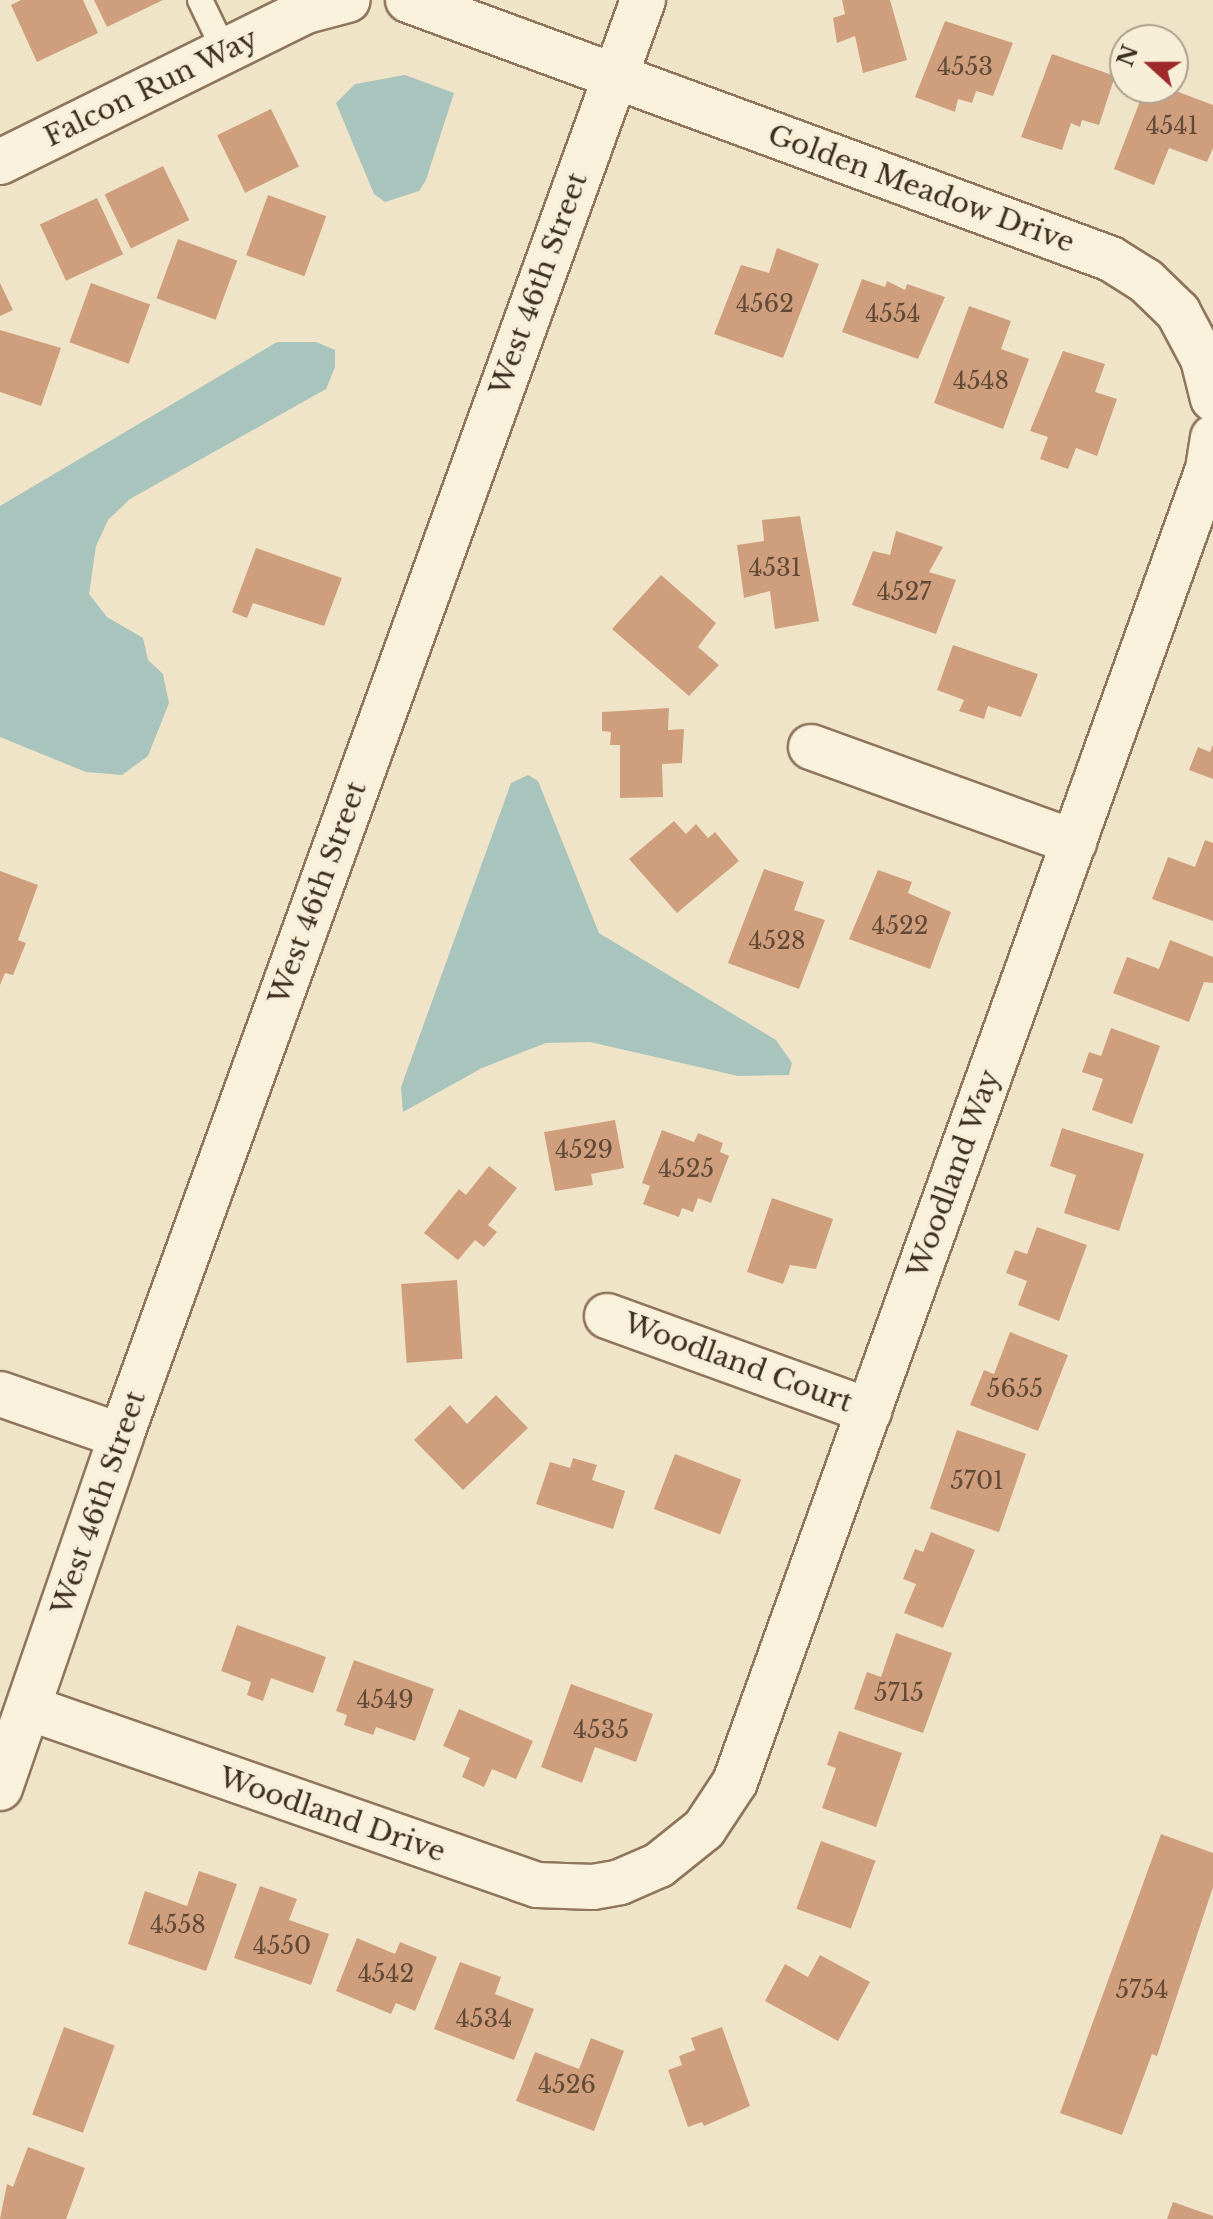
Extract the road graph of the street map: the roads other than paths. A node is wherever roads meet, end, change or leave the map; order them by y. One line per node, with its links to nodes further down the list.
1 (200, 0): 5 (lane)
2 (348, 0): 5 (street, Falcon Run Way)
3 (408, 0): 6 (street)
4 (643, 0): 6 (street, West 46th Street)
5 (225, 52): 7 (street, Falcon Run Way)
6 (615, 76): 8 (street, Golden Meadow Drive); 15 (street, West 46th Street)
7 (0, 162)
8 (1213, 399)
9 (1213, 437): 11 (street, Woodland Way)
10 (811, 747): 11 (street)
11 (1074, 842): 14 (street, Woodland Way)
12 (607, 1316): 14 (street, Woodland Court)
13 (0, 1394): 15 (street)
14 (869, 1411): 18 (street, Woodland Way)
15 (121, 1436): 16 (street, West 46th Street)
16 (29, 1708): 17 (street, West 46th Street); 18 (street, Woodland Drive)
17 (0, 1788)
18 (639, 1875)

